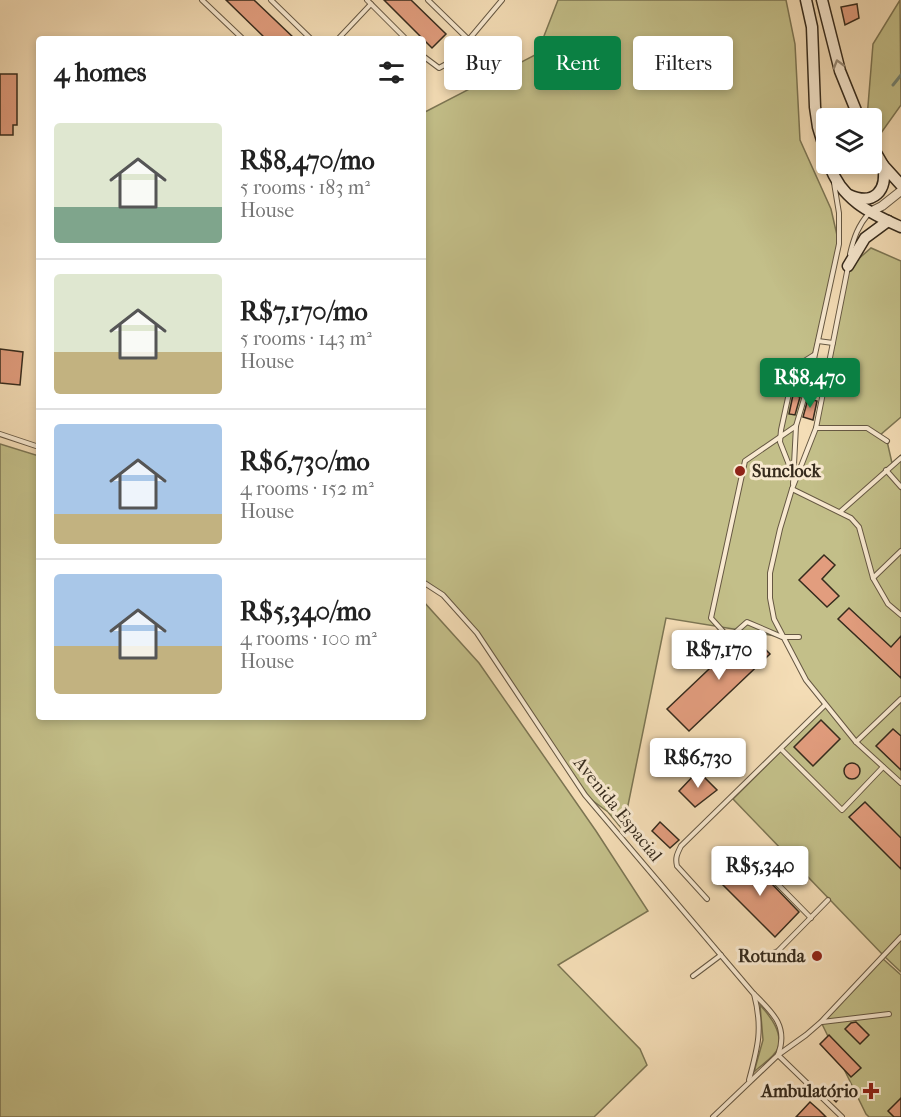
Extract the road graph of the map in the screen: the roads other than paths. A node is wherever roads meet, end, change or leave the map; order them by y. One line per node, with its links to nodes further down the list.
1 (202, 0): 8 (lane)
2 (272, 0): 9 (lane)
3 (428, 0): 12 (lane)
4 (502, 0): 13 (lane)
5 (806, 0): 17 (main road)
6 (822, 0): 16 (main road, one-way to 6)
7 (369, 2): 10 (lane); 11 (lane)
8 (240, 36)
9 (308, 36)
10 (341, 36)
11 (403, 36)
12 (466, 36)
13 (473, 36)
14 (426, 58): 15 (lane)
15 (444, 66)
16 (855, 108)
17 (816, 114)
18 (883, 165): 20 (main road); 21 (main road)
19 (833, 176): 21 (main road); 27 (lane)
20 (901, 185)
21 (843, 191): 23 (main road)
22 (901, 191): 23 (street)
23 (870, 212): 24 (main road); 26 (lane)
24 (888, 221): 25 (main road); 26 (main road)
25 (901, 227)
26 (848, 266): 28 (lane)
27 (818, 341): 28 (lane); 29 (lane)
28 (833, 343): 31 (lane)
29 (815, 355): 30 (lane); 35 (lane)
30 (809, 382): 31 (lane); 32 (lane)
31 (824, 385): 33 (lane)
32 (796, 426): 35 (lane); 40 (lane)
33 (816, 428): 36 (lane); 42 (lane)
34 (0, 434): 37 (lane)
35 (780, 437): 40 (lane); 48 (lane)
36 (887, 441)
37 (36, 446)
38 (901, 458): 39 (lane)
39 (886, 471): 41 (lane); 43 (lane)
40 (793, 476): 42 (lane)
41 (901, 487)
42 (792, 489): 43 (lane); 48 (lane)
43 (840, 512): 45 (lane)
44 (901, 551): 45 (lane)
45 (873, 578): 47 (lane)
46 (426, 584): 62 (lane, Avenida Espacial)
47 (901, 615)
48 (782, 636): 49 (lane); 51 (lane)
49 (799, 637)
50 (901, 699): 52 (lane)
51 (825, 705): 52 (lane); 53 (lane)
52 (856, 742): 54 (lane)
53 (781, 749): 54 (lane); 57 (lane)
54 (883, 767): 55 (lane)
55 (901, 783)
56 (749, 855): 59 (lane)
57 (707, 899)
58 (828, 900): 59 (lane)
59 (811, 918): 61 (lane)
60 (901, 938): 66 (lane)
61 (771, 954)
62 (721, 955): 63 (lane); 64 (lane, Avenida Espacial)
63 (693, 976)
64 (753, 993): 67 (lane, Avenida Espacial); 68 (lane)
65 (889, 1014): 66 (lane)
66 (820, 1022): 67 (lane)
67 (778, 1055): 68 (lane); 70 (lane)
68 (749, 1081): 69 (lane)
69 (712, 1117)
70 (842, 1117)

